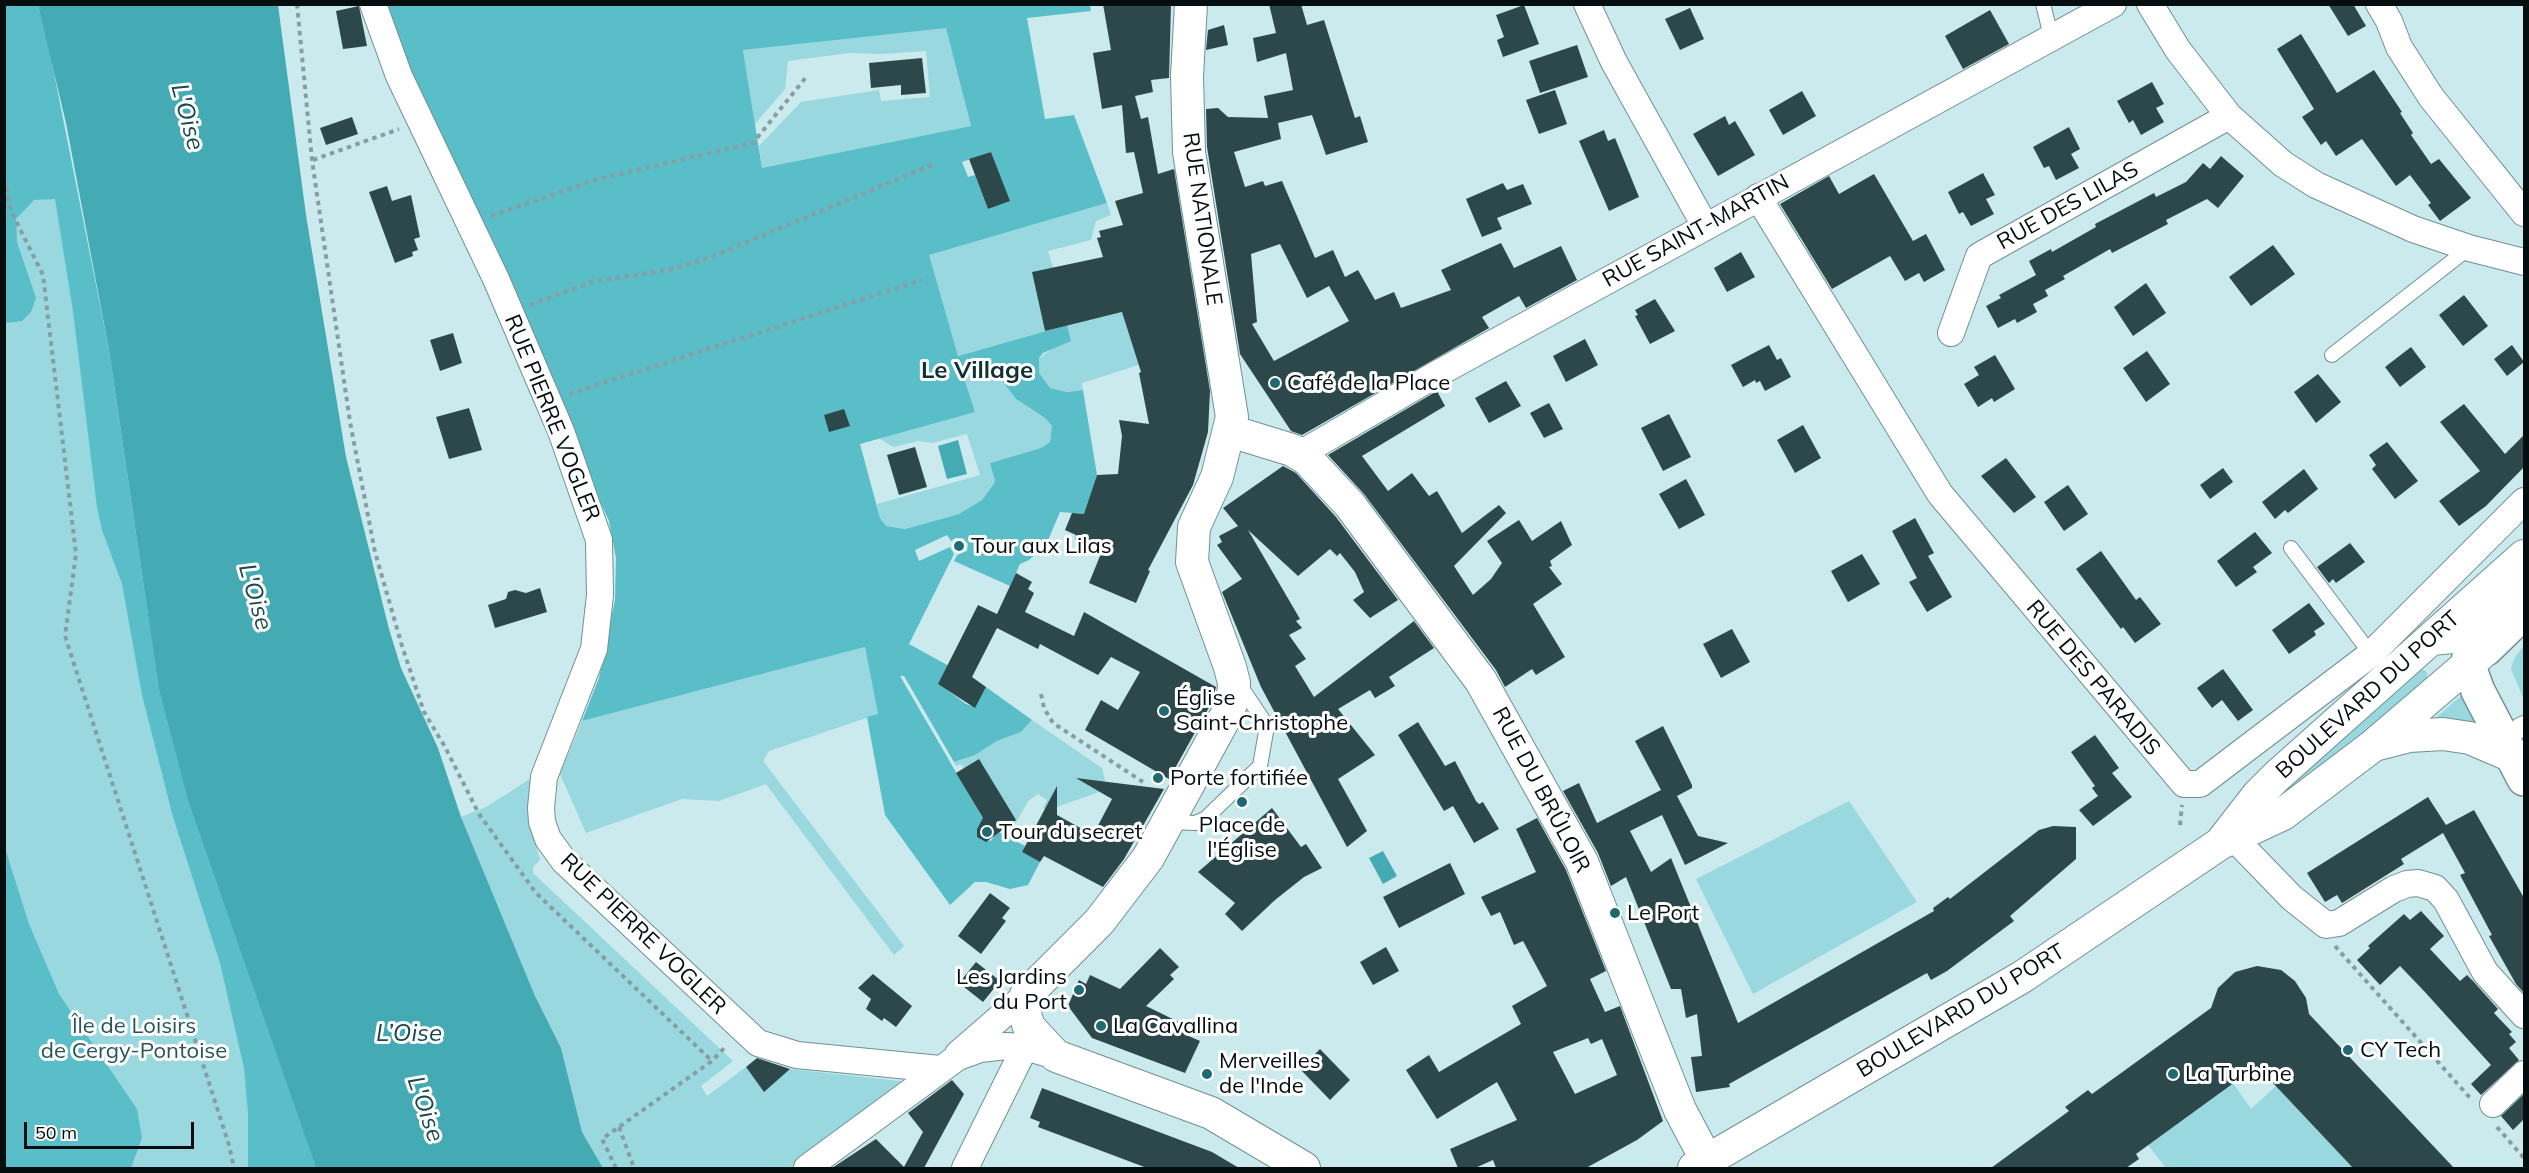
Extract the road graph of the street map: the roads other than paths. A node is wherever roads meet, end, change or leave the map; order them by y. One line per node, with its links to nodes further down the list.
1 (373, 4): 36 (street, RUE PIERRE VOGLER)
2 (1191, 4): 17 (street, RUE NATIONALE)
3 (1587, 4): 12 (street)
4 (2043, 4): 8 (lane)
5 (2113, 4): 8 (street, RUE SAINT-MARTIN)
6 (2150, 4): 9 (street)
7 (2379, 4): 11 (street)
8 (2051, 36): 10 (street, RUE SAINT-MARTIN)
9 (2229, 116): 13 (street); 15 (street, RUE DES LILAS)
10 (1758, 197): 12 (street, RUE SAINT-MARTIN); 26 (street, RUE DES PARADIS)
11 (2524, 213)
12 (1705, 226): 18 (street, RUE SAINT-MARTIN)
13 (2469, 248): 14 (street); 16 (lane)
14 (2524, 262)
15 (1951, 333)
16 (2332, 355)
17 (1230, 431): 18 (street); 27 (street, RUE NATIONALE)
18 (1291, 451): 39 (street, RUE DU BRÛLOIR)
19 (2524, 501): 26 (street, RUE DES PARADIS)
20 (2291, 548): 26 (lane)
21 (2524, 556): 24 (street, BOULEVARD DU PORT)
22 (2524, 577): 25 (main road, BOULEVARD DU PORT)
23 (2524, 612): 25 (main road, BOULEVARD DU PORT)
24 (2432, 639): 25 (street); 31 (street, BOULEVARD DU PORT)
25 (2475, 651): 28 (main road); 29 (street, BOULEVARD DU PORT)
26 (2371, 654)
27 (1231, 672): 30 (street); 30 (lane)
28 (2522, 736): 29 (street)
29 (2374, 745): 31 (street, BOULEVARD DU PORT)
30 (1165, 831): 32 (street)
31 (2228, 838): 33 (street); 39 (street, BOULEVARD DU PORT)
32 (1026, 994): 35 (street); 36 (street)
33 (2524, 1015)
34 (1025, 1047): 35 (street); 36 (street); 42 (street)
35 (1056, 1056): 41 (street)
36 (944, 1066): 40 (street)
37 (2524, 1074): 38 (street)
38 (2486, 1110)
39 (1704, 1166)
40 (810, 1167)
41 (1297, 1167)
42 (965, 1168)

